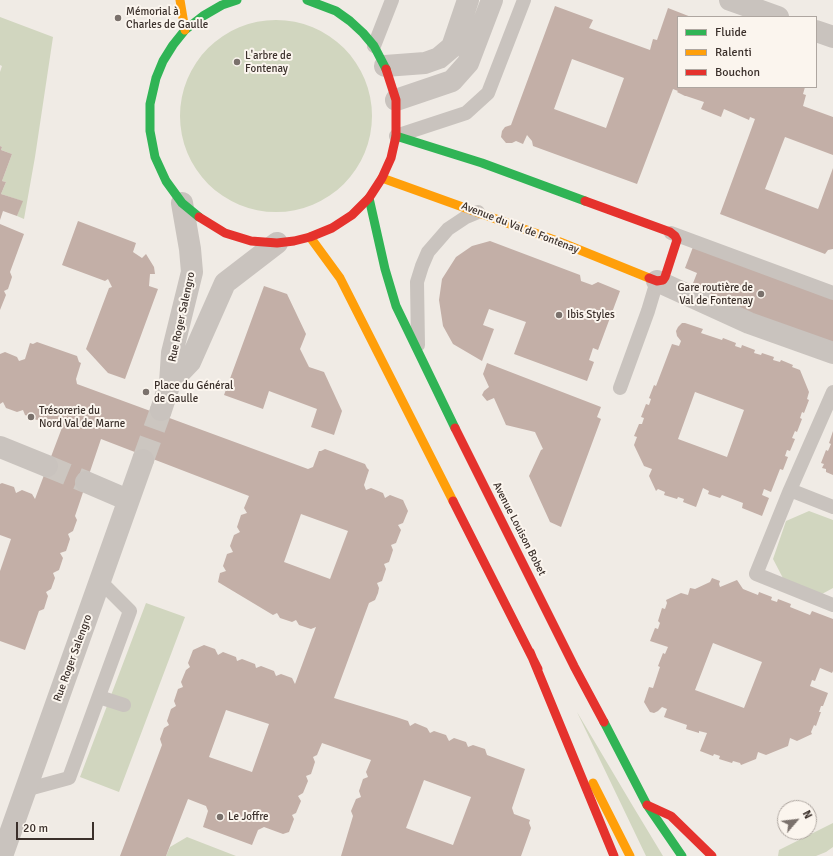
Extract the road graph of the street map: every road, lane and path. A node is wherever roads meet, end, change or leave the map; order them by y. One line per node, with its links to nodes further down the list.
1 (180, 0): 10 (main road)
2 (237, 0): 10 (main road)
3 (307, 0): 13 (main road)
4 (392, 0): 13 (lane)
5 (468, 0): 14 (street)
6 (492, 0): 15 (street)
7 (524, 0): 16 (lane)
8 (730, 0): 9 (street)
9 (775, 16)
10 (185, 30): 19 (main road)
11 (817, 31): 12 (street)
12 (833, 37)
13 (374, 46): 14 (main road)
14 (385, 66): 15 (main road)
15 (396, 100): 16 (main road)
16 (396, 136): 17 (main road); 21 (main road)
17 (382, 178): 18 (main road); 20 (main road, Avenue du Val de Fontenay)
18 (369, 198): 22 (main road); 27 (main road, Avenue Louison Bobet)
19 (182, 202): 23 (main road); 28 (street, Rue Roger Salengro)
20 (478, 212): 24 (main road, Avenue du Val de Fontenay); 27 (lane)
21 (670, 232): 24 (main road); 25 (lane)
22 (310, 237): 23 (main road); 41 (main road)
23 (277, 243): 28 (street, Rue Roger Salengro)
24 (657, 281): 26 (street, Avenue du Val de Fontenay); 29 (lane)
25 (833, 293)
26 (833, 353)
27 (419, 355): 45 (main road, Avenue Louison Bobet)
28 (170, 383): 31 (street, Rue Roger Salengro)
29 (620, 388)
30 (833, 392): 36 (lane)
31 (161, 410)
32 (0, 447): 34 (street)
33 (143, 460): 37 (street, Rue Roger Salengro)
34 (48, 466)
35 (86, 482): 37 (street)
36 (790, 490): 38 (lane); 40 (lane)
37 (128, 500): 39 (street, Rue Roger Salengro)
38 (833, 507)
39 (100, 581): 42 (lane); 44 (street, Rue Roger Salengro)
40 (833, 605)
41 (530, 652): 47 (main road); 48 (main road)
42 (99, 697): 43 (lane); 44 (lane)
43 (124, 705)
44 (25, 790): 46 (street, Rue Roger Salengro)
45 (647, 805): 49 (main road, Avenue Louison Bobet); 50 (main road)
46 (2, 856)
47 (614, 856)
48 (630, 856)
49 (682, 856)
50 (712, 856)

